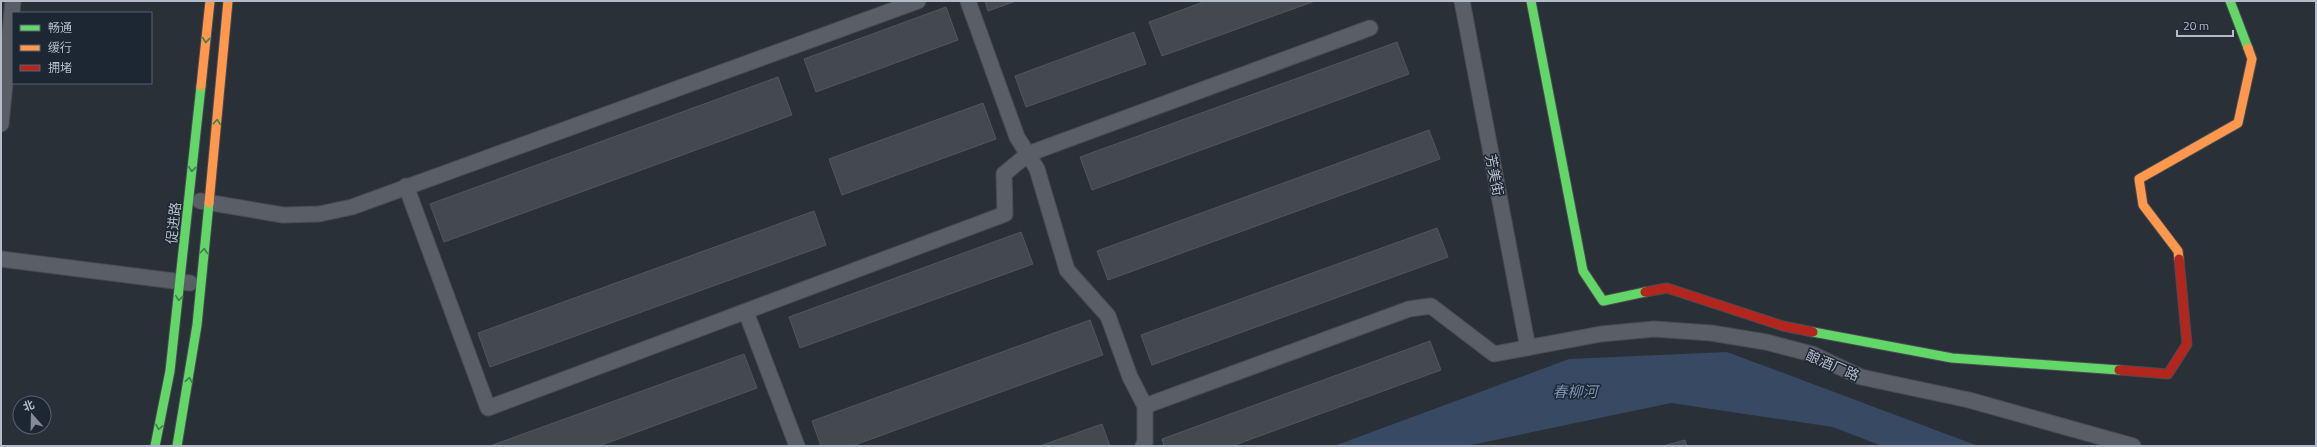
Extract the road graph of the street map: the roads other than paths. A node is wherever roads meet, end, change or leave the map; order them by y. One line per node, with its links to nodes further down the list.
1 (14, 1): 9 (street)
2 (210, 1): 15 (street, 促进路, one-way to 15)
3 (228, 1): 16 (street, one-way to 3)
4 (918, 1): 14 (street)
5 (968, 1): 13 (street)
6 (1462, 1): 21 (street, 芳美街)
7 (1531, 1): 8 (street)
8 (2230, 1)
9 (13, 12)
10 (12, 20): 12 (street)
11 (1370, 28): 13 (street)
12 (1, 124)
13 (1028, 154): 20 (street); 22 (street)
14 (406, 186): 16 (street); 20 (street)
15 (189, 199): 16 (street); 18 (street, 促进路)
16 (209, 202): 19 (street, one-way to 16)
17 (1, 259): 18 (street)
18 (181, 282): 19 (street); 23 (street, 促进路, one-way to 23)
19 (201, 284): 24 (street, one-way to 19)
20 (746, 312): 25 (street)
21 (1528, 348): 22 (street, 酿酒厂路); 27 (street, 酿酒厂路)
22 (1145, 406): 26 (street)
23 (155, 446)
24 (177, 446)
25 (797, 446)
26 (1143, 446)
27 (2133, 446)

